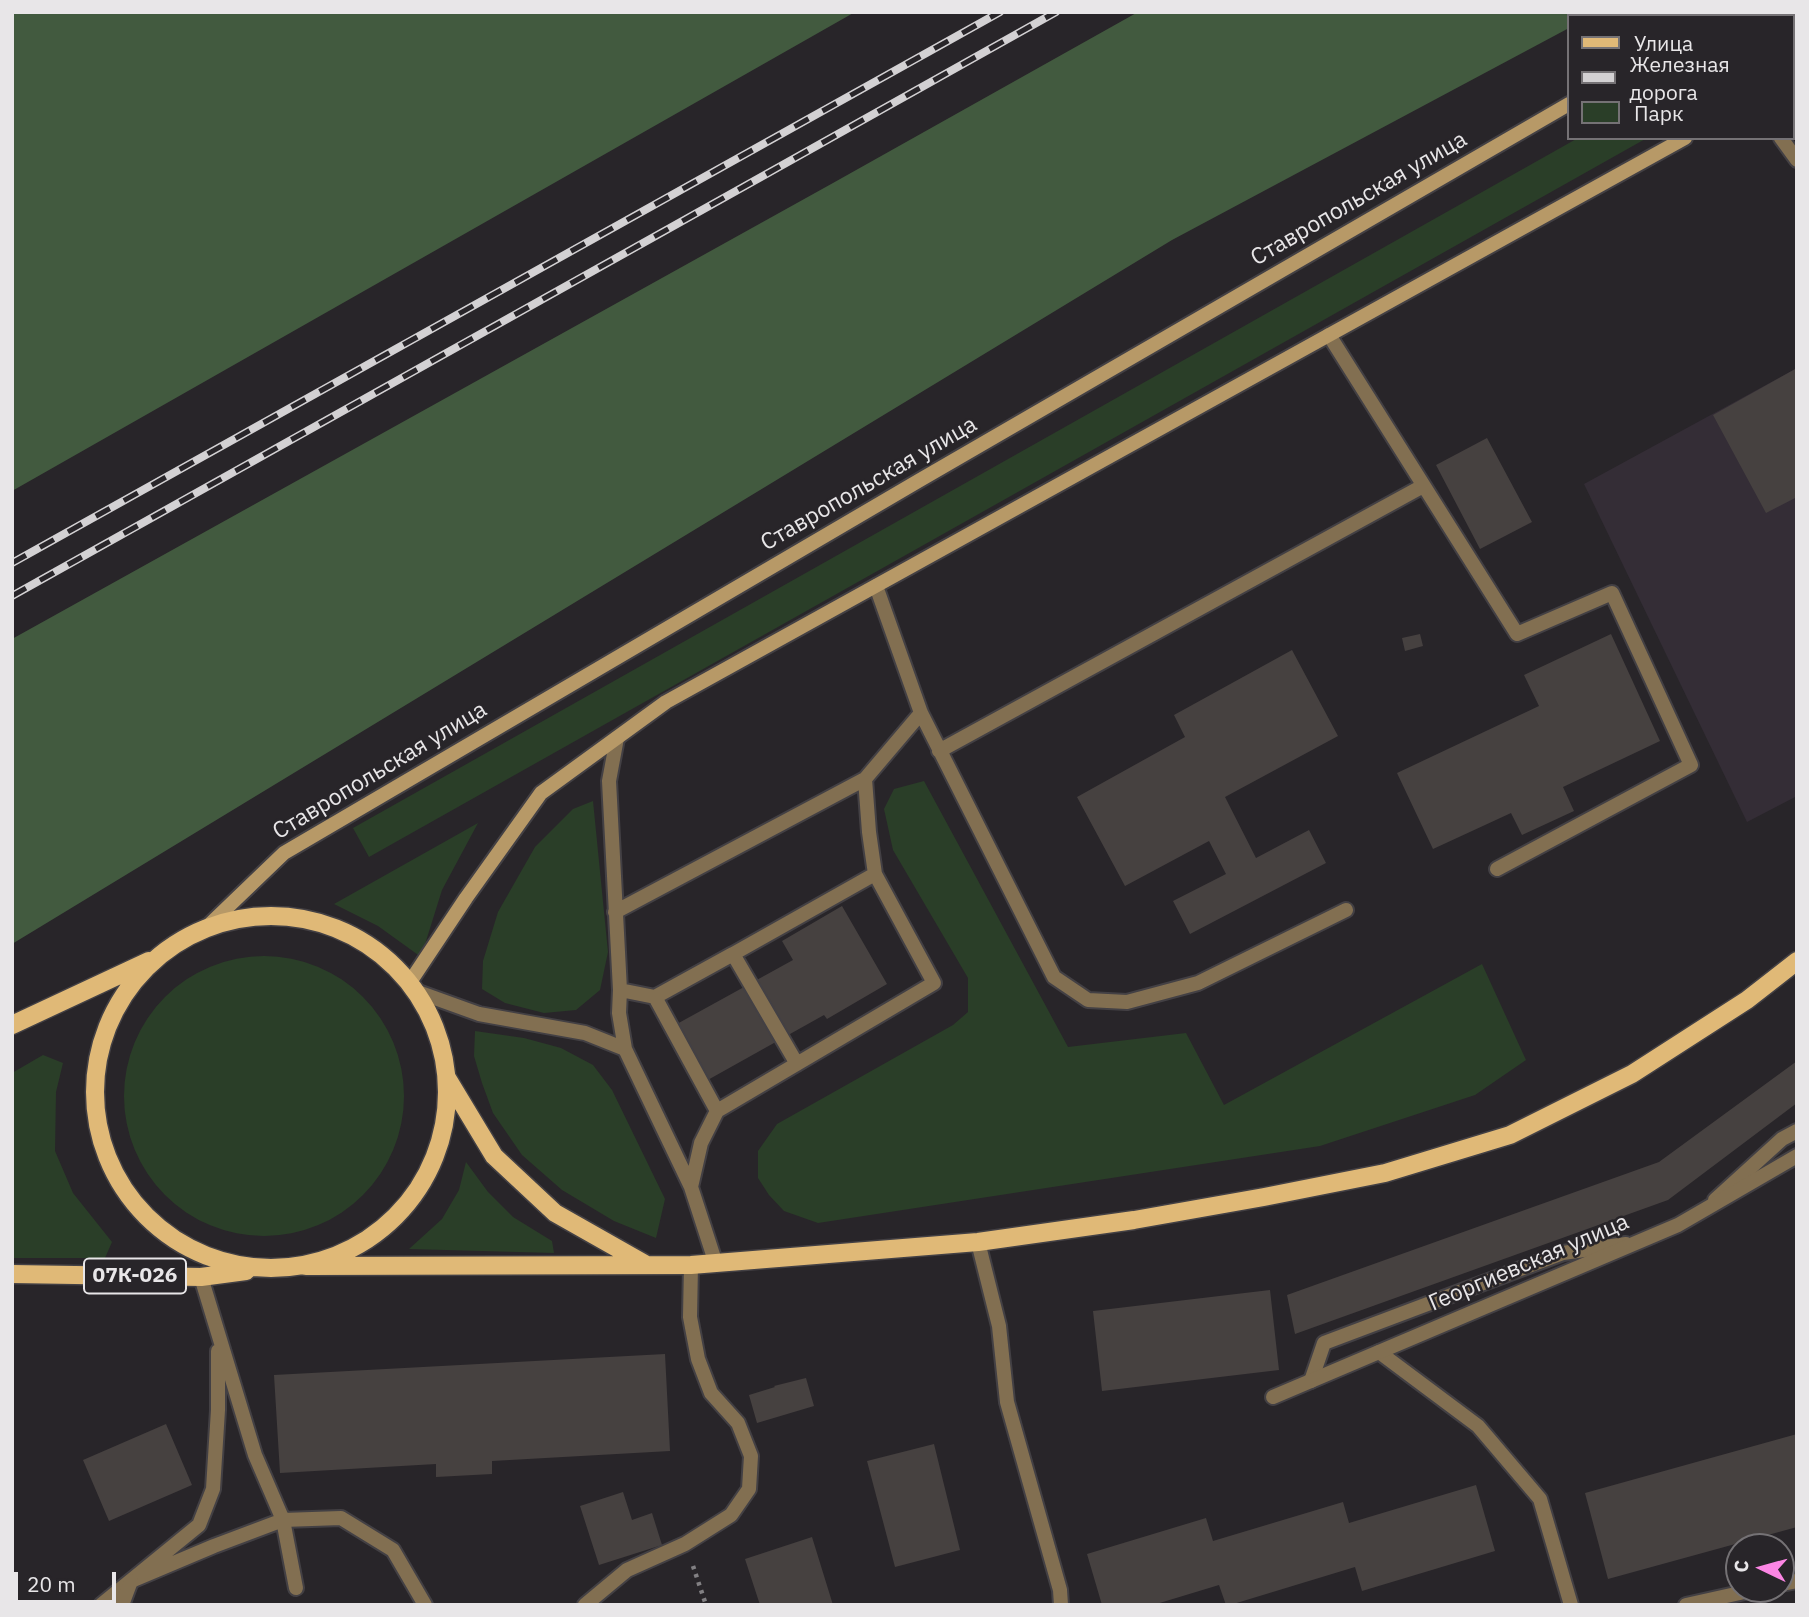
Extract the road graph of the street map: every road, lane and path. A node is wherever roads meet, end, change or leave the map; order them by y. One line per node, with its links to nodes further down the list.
1 (1568, 105): 16 (main road, Ставропольская улица)
2 (1681, 140): 5 (main road)
3 (1782, 140): 4 (street)
4 (1797, 160)
5 (1329, 335): 6 (street); 7 (main road)
6 (1423, 486): 10 (street); 12 (street)
7 (876, 586): 8 (street); 9 (main road)
8 (921, 713): 10 (street); 11 (street)
9 (617, 738): 15 (street); 20 (main road)
10 (939, 751): 14 (street)
11 (864, 779): 13 (street); 15 (street)
12 (1497, 869)
13 (875, 874): 17 (street); 25 (street)
14 (1346, 910)
15 (615, 912): 21 (street)
16 (208, 926): 18 (main road); 20 (main road)
17 (733, 954): 22 (street); 25 (street)
18 (155, 958): 23 (main road); 38 (main road)
19 (1797, 961): 32 (main road)
20 (414, 987): 24 (street); 26 (main road)
21 (620, 990): 22 (street); 24 (street)
22 (655, 997): 27 (street)
23 (12, 1025)
24 (625, 1049): 30 (street)
25 (797, 1064): 27 (street)
26 (447, 1078): 34 (main road); 37 (main road)
27 (716, 1111): 30 (street)
28 (1797, 1131): 31 (street)
29 (1797, 1156): 31 (street, Георгиевская улица)
30 (691, 1187): 35 (street)
31 (1704, 1209): 33 (street, Георгиевская улица)
32 (978, 1241): 35 (main road); 55 (street)
33 (1634, 1243): 42 (street, Георгиевская улица); 43 (street)
34 (645, 1264): 36 (main road); 37 (main road)
35 (716, 1264): 36 (main road)
36 (691, 1265): 46 (street)
37 (306, 1266): 38 (main road)
38 (258, 1269): 40 (main road, 07К-026)
39 (12, 1274): 40 (main road, 07К-026)
40 (201, 1277): 41 (street)
41 (218, 1336): 45 (street); 47 (street)
42 (1379, 1352): 43 (street, Георгиевская улица); 56 (street)
43 (1311, 1381): 44 (street, Георгиевская улица)
44 (1273, 1397)
45 (283, 1520): 47 (street); 48 (street); 52 (street)
46 (685, 1544): 53 (street); 54 (path)
47 (131, 1581): 50 (street); 51 (street)
48 (296, 1588)
49 (1725, 1596): 57 (street)
50 (101, 1605)
51 (122, 1605)
52 (425, 1605)
53 (584, 1605)
54 (706, 1605)
55 (1061, 1605)
56 (1571, 1605)
57 (1686, 1605)

